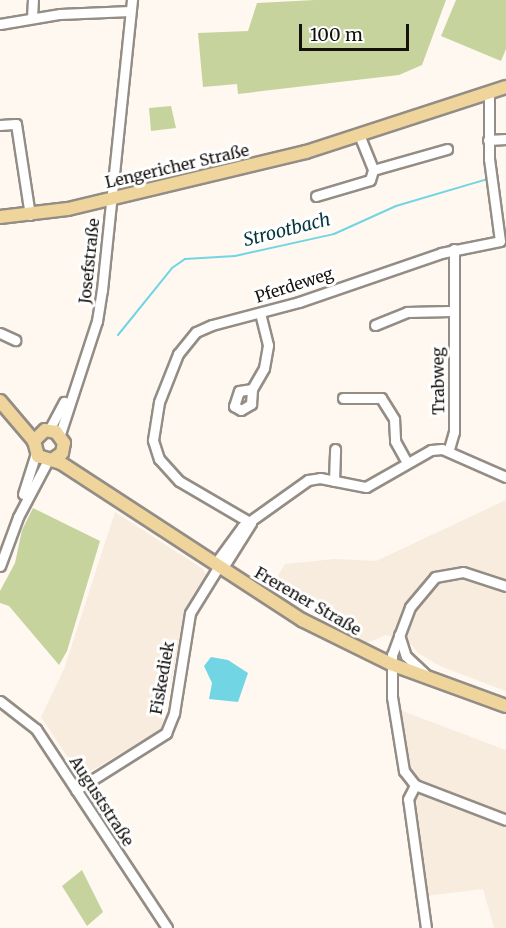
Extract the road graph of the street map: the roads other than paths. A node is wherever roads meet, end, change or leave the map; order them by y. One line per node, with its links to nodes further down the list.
1 (33, 0): 4 (street)
2 (132, 0): 3 (street, Josefstraße)
3 (130, 11): 4 (street); 15 (street, Josefstraße)
4 (32, 18): 5 (street)
5 (0, 24)
6 (506, 87): 7 (main road, Lengericher Straße)
7 (489, 94): 9 (main road, Lengericher Straße); 11 (street, Pferdeweg)
8 (0, 125): 16 (street)
9 (360, 137): 13 (street); 15 (main road, Lengericher Straße)
10 (506, 139): 11 (street)
11 (488, 140): 18 (street, Pferdeweg)
12 (447, 149): 13 (street)
13 (373, 170): 14 (street)
14 (316, 196)
15 (111, 198): 16 (main road, Lengericher Straße); 28 (street, Josefstraße)
16 (30, 215): 17 (main road, Lengericher Straße)
17 (0, 217)
18 (503, 241): 19 (street, Pferdeweg)
19 (454, 249): 20 (street, Trabweg); 21 (street, Pferdeweg)
20 (451, 310): 22 (street); 30 (street, Trabweg)
21 (260, 314): 25 (street); 38 (street, Pferdeweg)
22 (375, 325)
23 (0, 333): 24 (street)
24 (15, 340)
25 (252, 389)
26 (343, 398): 33 (street)
27 (2, 403): 28 (main road)
28 (44, 438): 31 (main road); 32 (main road, Frerener Straße); 37 (street, Josefstraße)
29 (335, 449): 35 (street)
30 (449, 449): 33 (street); 34 (street)
31 (63, 451): 32 (main road); 36 (main road, Frerener Straße)
32 (50, 460): 36 (main road, Frerener Straße); 37 (street)
33 (407, 464): 35 (street)
34 (506, 477)
35 (334, 481): 38 (street)
36 (109, 495): 42 (main road, Frerener Straße)
37 (18, 517): 40 (street)
38 (251, 523): 42 (street)
39 (0, 530): 40 (street)
40 (12, 533): 41 (street)
41 (0, 566)
42 (219, 566): 45 (main road, Frerener Straße); 50 (street, Fiskediek)
43 (506, 586): 44 (street)
44 (399, 635): 45 (street); 46 (street)
45 (391, 664): 46 (main road, Frerener Straße); 49 (street)
46 (428, 677): 48 (main road, Frerener Straße)
47 (0, 701): 50 (street, Auguststraße)
48 (506, 705)
49 (415, 784): 51 (street); 53 (street)
50 (76, 790): 52 (street, Auguststraße)
51 (506, 820)
52 (167, 928)
53 (426, 928)

